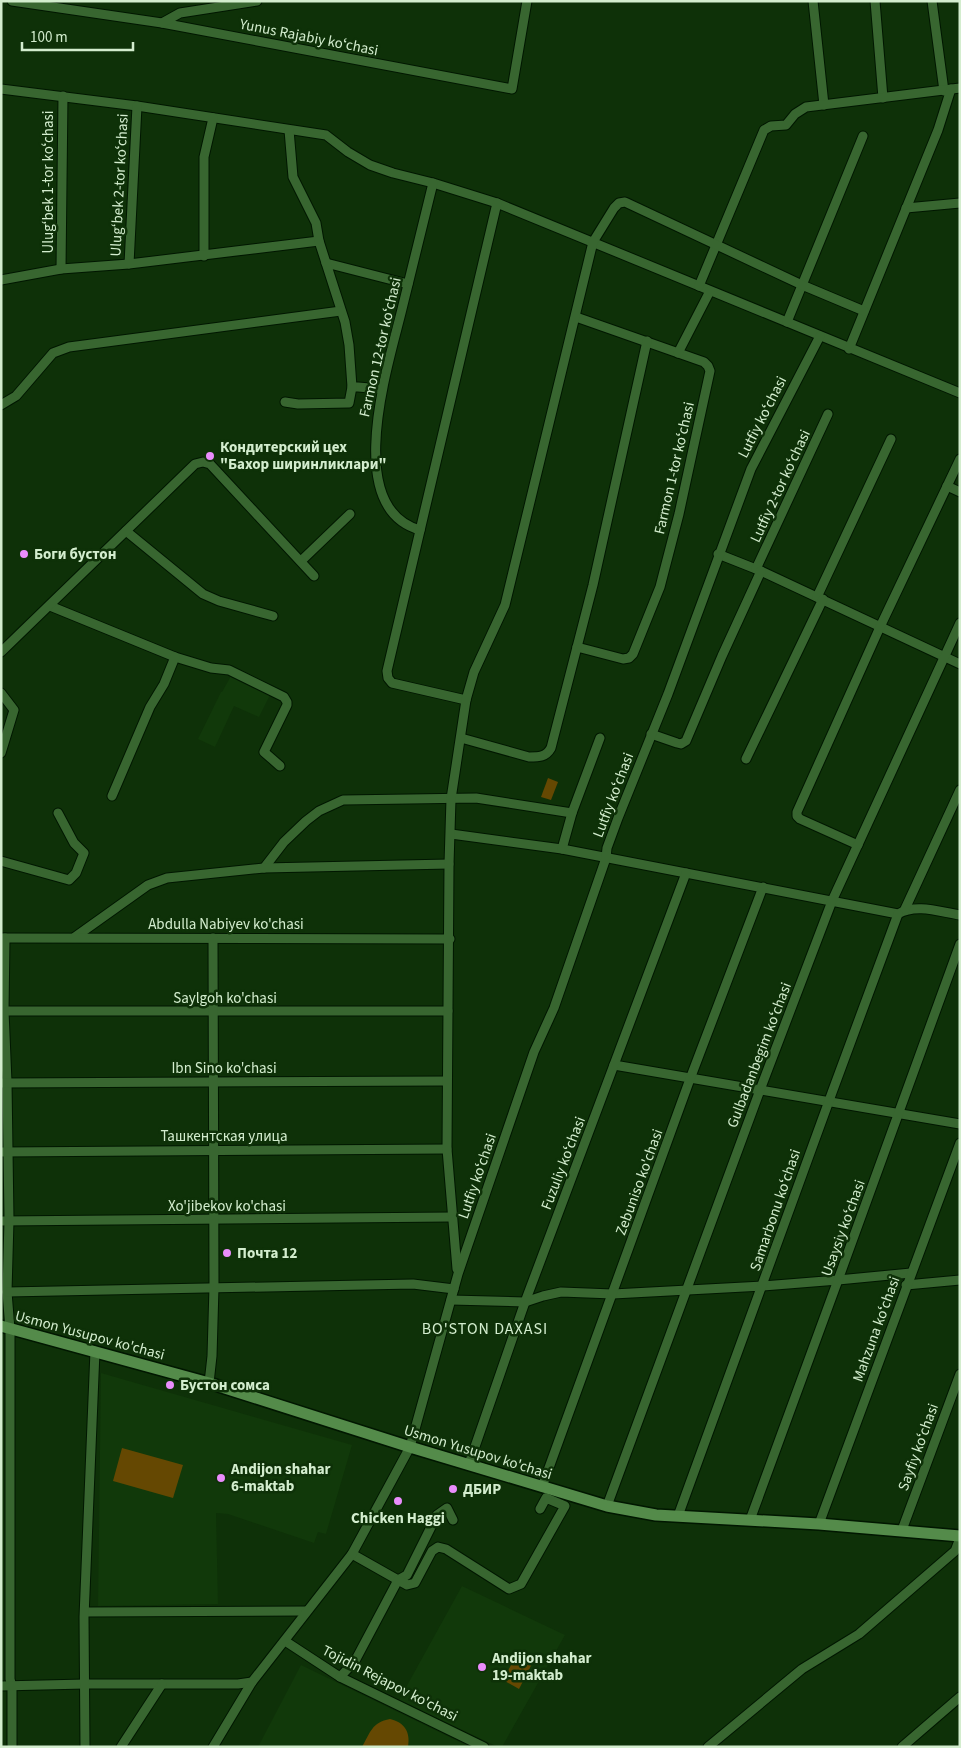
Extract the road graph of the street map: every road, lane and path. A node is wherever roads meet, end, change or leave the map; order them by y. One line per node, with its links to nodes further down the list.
1 (12, 1): 7 (street, Yunus Rajabiy koʻchasi)
2 (257, 1): 7 (street)
3 (527, 1): 7 (street, Yunus Rajabiy koʻchasi)
4 (813, 1): 12 (street)
5 (875, 1): 11 (street)
6 (932, 1): 9 (street)
7 (162, 23)
8 (1, 89): 10 (street)
9 (952, 89): 11 (street); 20 (street)
10 (63, 96): 13 (street); 27 (street, Ulug‘bek 1-tor koʻchasi)
11 (884, 98): 12 (street)
12 (824, 105): 23 (street)
13 (137, 106): 14 (street); 26 (street, Ulug‘bek 2-tor koʻchasi)
14 (213, 118): 15 (street); 24 (street)
15 (289, 130): 17 (street); 21 (street)
16 (863, 136): 30 (street)
17 (433, 183): 18 (street); 29 (street, Farmon 12-tor koʻchasi)
18 (497, 203): 22 (street); 52 (street)
19 (960, 203): 20 (street)
20 (906, 208): 34 (street)
21 (319, 241): 24 (street); 25 (street)
22 (592, 242): 23 (street); 31 (street); 35 (street)
23 (716, 245): 30 (street); 31 (street)
24 (204, 256): 26 (street)
25 (326, 263): 29 (street); 33 (street)
26 (129, 264): 27 (street)
27 (61, 269): 28 (street)
28 (1, 280)
29 (408, 284): 42 (street, Farmon 12-tor koʻchasi)
30 (802, 285): 34 (street); 36 (street)
31 (699, 286): 32 (street)
32 (710, 291): 36 (street); 40 (street)
33 (341, 311): 41 (street); 45 (street)
34 (864, 311): 39 (street)
35 (576, 317): 38 (street, Farmon 1-tor koʻchasi); 69 (street)
36 (787, 322): 37 (street)
37 (820, 336): 39 (street); 54 (street, Lutfiy koʻchasi)
38 (647, 341): 40 (street, Farmon 1-tor koʻchasi); 63 (street)
39 (849, 349): 43 (street)
40 (678, 353): 63 (street, Farmon 1-tor koʻchasi)
41 (352, 388): 42 (street); 44 (street)
42 (382, 389): 52 (street, Farmon 12-tor koʻchasi)
43 (960, 393)
44 (285, 402)
45 (1, 405)
46 (828, 414): 56 (street, Lutfiy 2-tor koʻchasi)
47 (891, 439): 58 (street)
48 (960, 458): 49 (street)
49 (947, 486): 50 (street); 62 (street)
50 (960, 492)
51 (350, 514): 55 (street)
52 (420, 530): 69 (street)
53 (126, 531): 55 (street); 59 (street); 60 (street)
54 (718, 554): 56 (street); 70 (street, Lutfiy koʻchasi)
55 (301, 562): 57 (street)
56 (758, 570): 58 (street); 70 (street, Lutfiy 2-tor koʻchasi)
57 (314, 576)
58 (820, 598): 62 (street); 74 (street)
59 (50, 606): 64 (street); 65 (street)
60 (273, 616)
61 (960, 623): 66 (street, Gulbadanbegim koʻchasi)
62 (880, 627): 66 (street); 82 (street)
63 (577, 647): 71 (street)
64 (1, 652)
65 (175, 657): 75 (street); 77 (street)
66 (944, 657): 67 (street); 82 (street, Gulbadanbegim koʻchasi)
67 (960, 664)
68 (1, 693): 73 (street)
69 (466, 700): 71 (street)
70 (652, 734): 84 (street, Lutfiy koʻchasi)
71 (460, 738): 78 (street)
72 (600, 738): 80 (street)
73 (1, 752)
74 (746, 759)
75 (280, 766)
76 (960, 790): 91 (street, Samarbonu koʻchasi)
77 (112, 796)
78 (451, 799): 80 (street); 81 (street); 87 (street)
79 (58, 813): 85 (street)
80 (572, 813): 83 (street)
81 (451, 834): 83 (street); 86 (street)
82 (858, 844): 90 (street, Gulbadanbegim koʻchasi)
83 (562, 849): 84 (street)
84 (606, 858): 88 (street); 118 (street, Lutfiy koʻchasi)
85 (1, 861)
86 (449, 864): 87 (street); 96 (street)
87 (264, 868): 93 (street)
88 (686, 873): 89 (street); 101 (street, Fuzuliy koʻchasi)
89 (763, 887): 90 (street); 102 (street, Zebuniso ko'chasi)
90 (832, 901): 91 (street); 106 (street, Gulbadanbegim koʻchasi)
91 (902, 912): 92 (street); 107 (street, Samarbonu koʻchasi)
92 (960, 915)
93 (75, 937): 94 (street, Abdulla Nabiyev ko'chasi); 95 (street, Abdulla Nabiyev ko'chasi)
94 (3, 938): 98 (street)
95 (213, 938): 96 (street, Abdulla Nabiyev ko'chasi); 100 (street)
96 (450, 939): 99 (street)
97 (960, 944): 108 (street, Usaysiy koʻchasi)
98 (3, 1011): 100 (street, Saylgoh ko'chasi); 105 (street)
99 (448, 1011): 100 (street, Saylgoh ko'chasi); 104 (street)
100 (212, 1012): 103 (street)
101 (614, 1065): 102 (street); 129 (street, Fuzuliy koʻchasi)
102 (690, 1079): 106 (street); 127 (street, Zebuniso ko'chasi)
103 (214, 1081): 104 (street, Ibn Sino ko'chasi); 105 (street, Ibn Sino ko'chasi); 112 (street)
104 (447, 1081): 111 (street)
105 (4, 1083): 113 (street)
106 (760, 1090): 107 (street); 125 (street, Gulbadanbegim koʻchasi)
107 (828, 1102): 108 (street); 122 (street, Samarbonu koʻchasi)
108 (898, 1113): 109 (street); 119 (street, Usaysiy koʻchasi)
109 (960, 1124)
110 (960, 1143): 117 (street, Mahzuna koʻchasi)
111 (447, 1149): 112 (street, Ташкентская улица); 114 (street)
112 (213, 1150): 113 (street, Ташкентская улица); 116 (street)
113 (5, 1151): 115 (street)
114 (452, 1217): 116 (street, Xo'jibekov ko'chasi); 118 (street)
115 (5, 1220): 116 (street, Xo'jibekov ko'chasi); 126 (street)
116 (214, 1220): 123 (street)
117 (911, 1272): 119 (street); 121 (street, Mahzuna koʻchasi)
118 (458, 1274): 124 (street)
119 (838, 1280): 122 (street); 141 (street, Usaysiy koʻchasi)
120 (960, 1280): 121 (street)
121 (906, 1285): 142 (street, Mahzuna koʻchasi)
122 (763, 1286): 125 (street); 139 (street, Samarbonu koʻchasi)
123 (214, 1288): 124 (street); 126 (street); 133 (street)
124 (454, 1289): 128 (street)
125 (688, 1289): 127 (street); 137 (street, Gulbadanbegim koʻchasi)
126 (7, 1292): 130 (street)
127 (613, 1294): 129 (street); 136 (street, Zebuniso ko'chasi)
128 (451, 1300): 129 (street); 134 (street)
129 (525, 1302): 135 (street, Fuzuliy koʻchasi)
130 (6, 1328): 131 (main road, Usmon Yusupov ko'chasi); 155 (street)
131 (94, 1351): 133 (main road, Usmon Yusupov ko'chasi); 148 (street)
132 (960, 1374): 143 (street, Sayfiy koʻchasi)
133 (209, 1383): 134 (main road, Usmon Yusupov ko'chasi)
134 (410, 1447): 135 (main road, Usmon Yusupov ko'chasi); 145 (street)
135 (468, 1464): 136 (main road, Usmon Yusupov ko'chasi)
136 (542, 1487): 137 (main road, Usmon Yusupov ko'chasi)
137 (607, 1506): 139 (main road, Usmon Yusupov ko'chasi)
138 (540, 1509): 146 (street)
139 (678, 1516): 141 (main road, Usmon Yusupov ko'chasi)
140 (454, 1520): 146 (street)
141 (750, 1520): 142 (main road, Usmon Yusupov ko'chasi)
142 (819, 1524): 143 (main road, Usmon Yusupov ko'chasi)
143 (902, 1530): 144 (main road, Usmon Yusupov ko'chasi)
144 (960, 1537): 163 (street)
145 (352, 1554): 146 (street); 147 (street)
146 (398, 1580): 150 (street)
147 (306, 1611): 148 (street); 149 (street)
148 (85, 1612): 152 (street)
149 (285, 1641): 150 (street, Tojidin Rejapov ko'chasi); 151 (street)
150 (340, 1677): 162 (street, Tojidin Rejapov ko'chasi)
151 (252, 1682): 153 (street); 161 (street)
152 (85, 1684): 153 (street); 155 (street); 159 (street)
153 (162, 1684): 160 (street)
154 (1, 1686): 155 (street)
155 (12, 1687): 158 (street)
156 (960, 1698): 157 (street)
157 (910, 1739): 164 (street); 165 (street)
158 (12, 1747)
159 (85, 1747)
160 (121, 1747)
161 (213, 1747)
162 (484, 1747)
163 (708, 1747)
164 (902, 1747)
165 (917, 1747)

